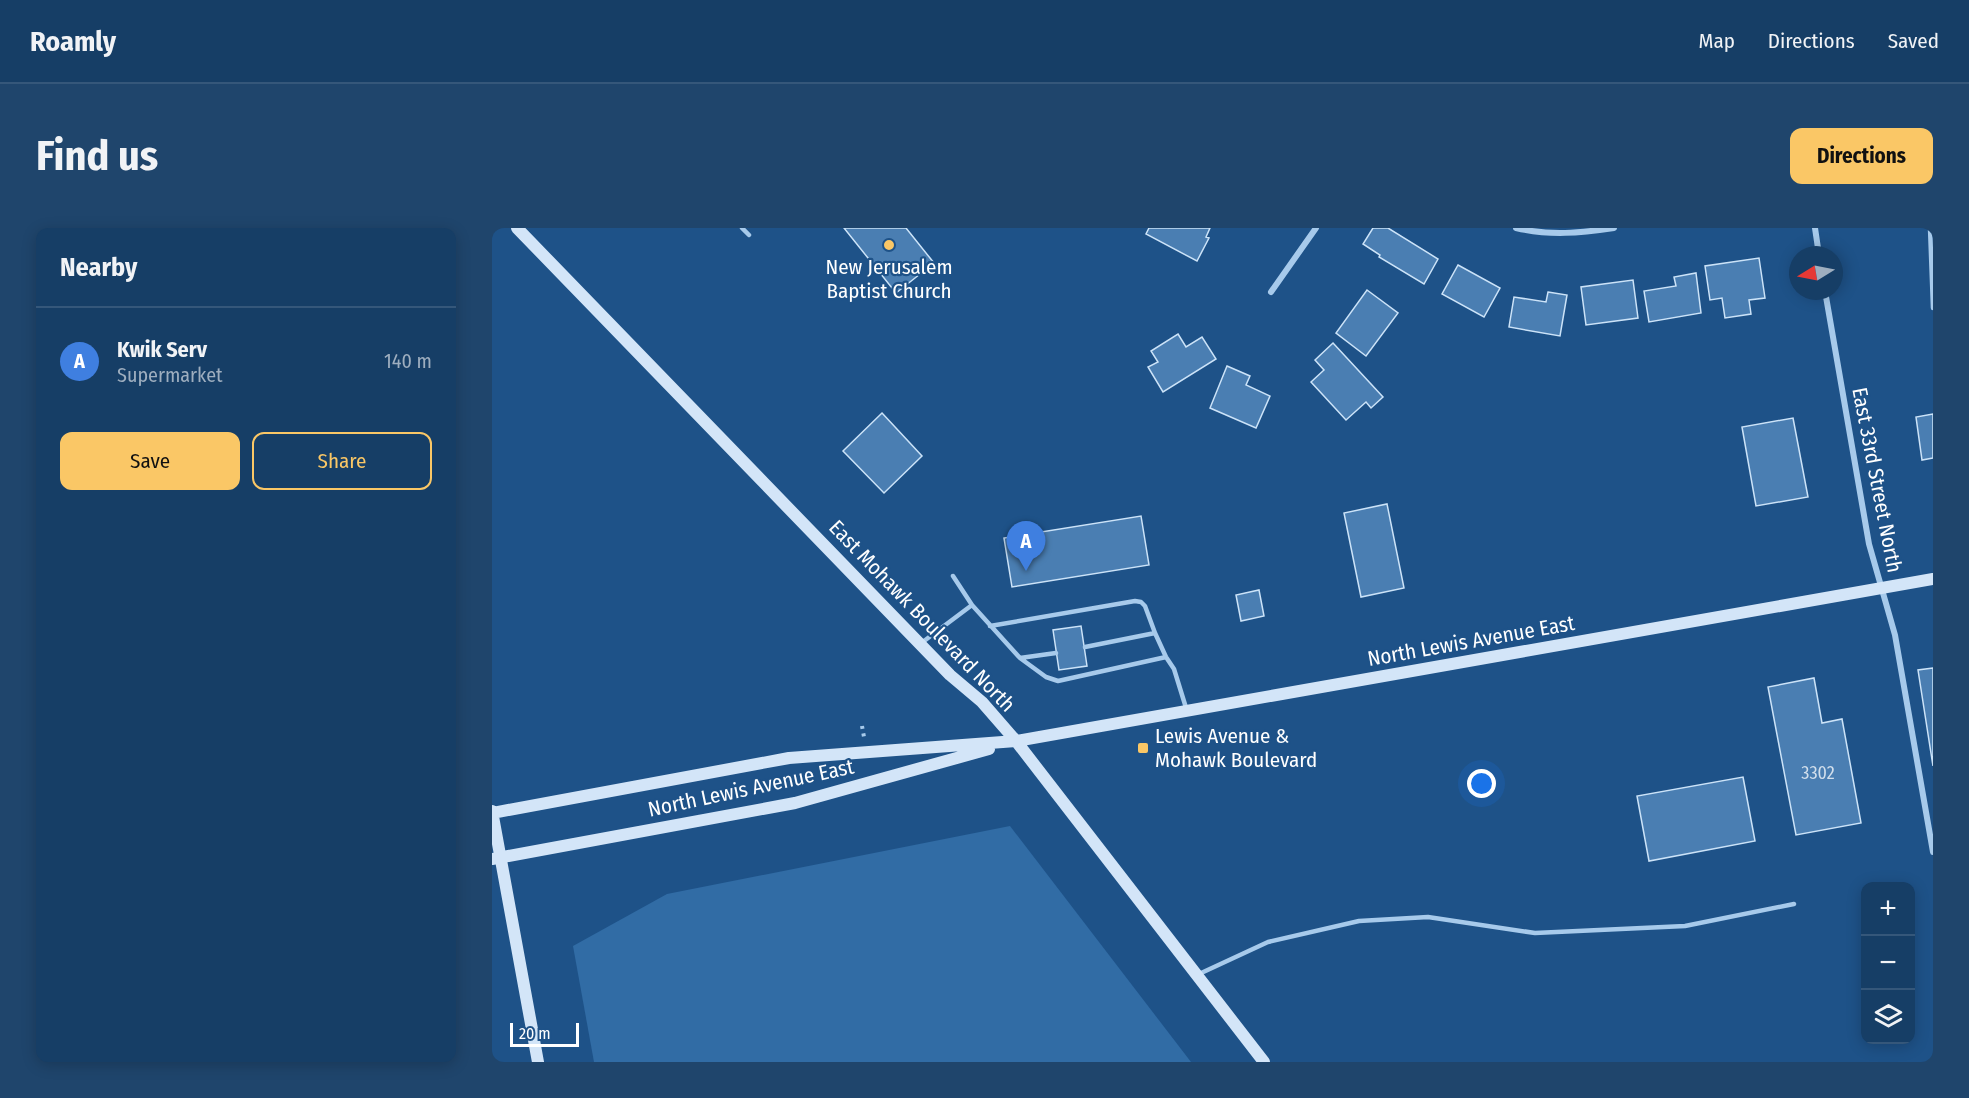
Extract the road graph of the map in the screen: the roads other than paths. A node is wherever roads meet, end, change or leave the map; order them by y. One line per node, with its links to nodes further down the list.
1 (517, 228): 19 (main road, East Mohawk Boulevard North)
2 (742, 228): 8 (lane)
3 (1316, 228): 10 (street)
4 (1516, 228): 5 (street)
5 (1614, 228)
6 (1815, 228): 9 (street)
7 (1930, 228): 12 (lane)
8 (749, 235)
9 (1818, 246)
10 (1271, 292)
11 (1827, 300): 15 (street, East 33rd Street North)
12 (1933, 308)
13 (953, 576): 16 (lane)
14 (1933, 579): 15 (main road, North Lewis Avenue East)
15 (1882, 588): 24 (main road, North Lewis Avenue East); 27 (street, East 33rd Street North)
16 (972, 605): 17 (lane); 19 (lane)
17 (990, 626): 18 (lane); 23 (lane)
18 (1155, 633): 20 (lane); 22 (lane)
19 (920, 644): 25 (main road, East Mohawk Boulevard North)
20 (1084, 647)
21 (1056, 653): 23 (lane)
22 (1166, 657): 23 (lane); 24 (lane)
23 (1020, 658)
24 (1187, 711): 25 (main road, North Lewis Avenue East)
25 (1016, 741): 26 (main road, North Lewis Avenue East); 28 (main road, North Lewis Avenue East); 30 (main road, East Mohawk Boulevard North)
26 (492, 812): 28 (main road)
27 (1933, 852)
28 (496, 858): 31 (main road)
29 (1794, 904): 30 (lane)
30 (1197, 976): 32 (main road, East Mohawk Boulevard North)
31 (538, 1062)
32 (1264, 1062)

